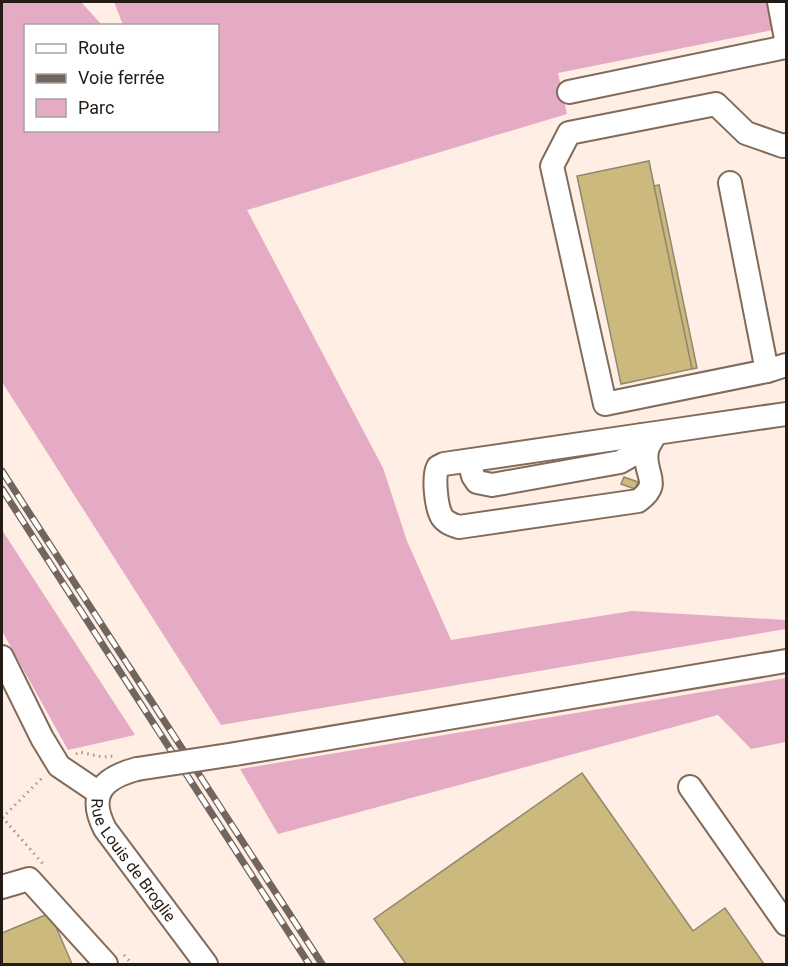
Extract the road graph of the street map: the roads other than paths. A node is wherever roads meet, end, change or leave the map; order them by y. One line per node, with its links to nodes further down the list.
1 (779, 2): 2 (street)
2 (786, 39)
3 (786, 47): 4 (street)
4 (569, 92)
5 (786, 145): 7 (street)
6 (730, 183): 7 (street)
7 (777, 368)
8 (786, 414): 9 (street)
9 (649, 434): 9 (street)
10 (2, 657): 13 (street)
11 (786, 661): 13 (street, Rue Louis de Broglie, bridge)
12 (690, 787): 15 (street)
13 (99, 793): 17 (street, Rue Louis de Broglie)
14 (2, 887): 16 (street)
15 (786, 924)
16 (105, 964)
17 (206, 964)

